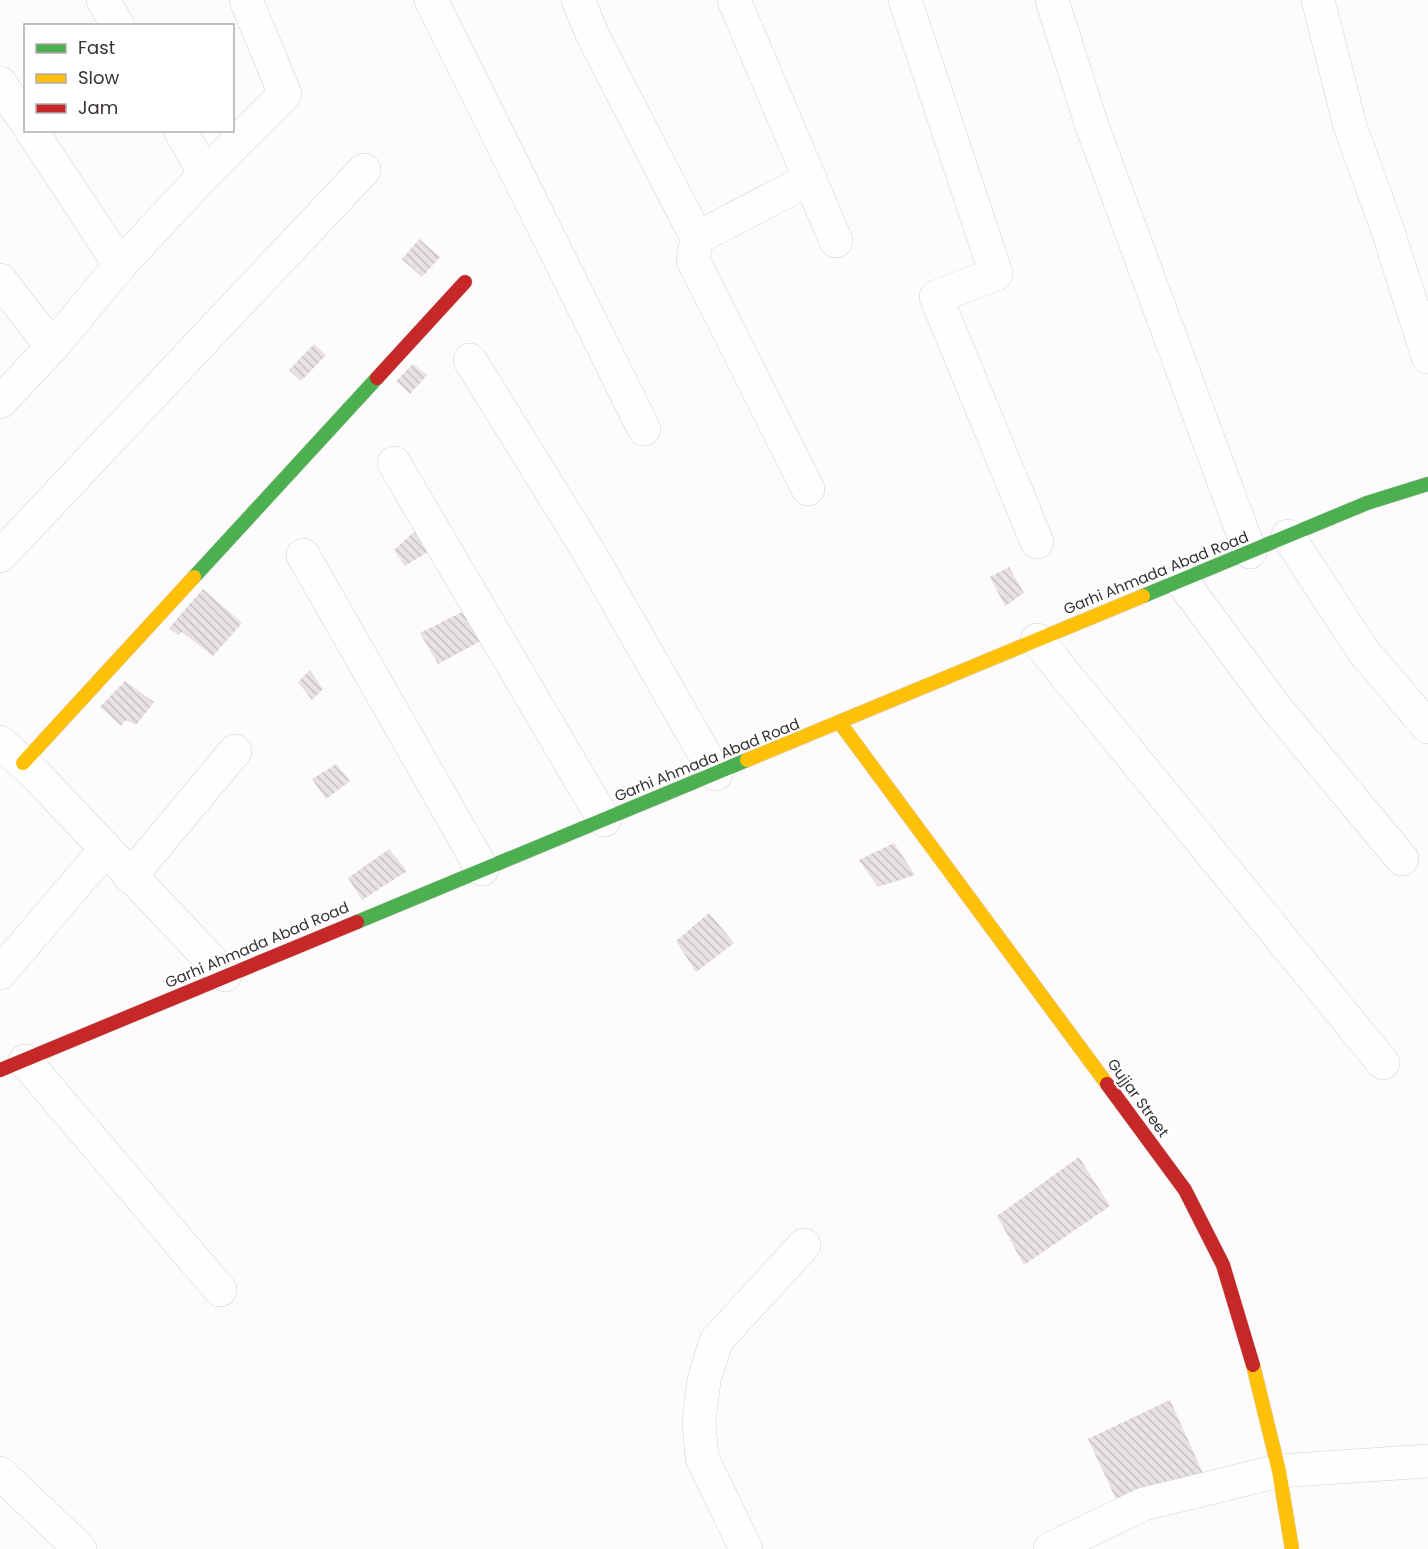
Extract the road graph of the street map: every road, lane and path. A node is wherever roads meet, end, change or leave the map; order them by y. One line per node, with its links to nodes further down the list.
1 (103, 0): 9 (street)
2 (246, 0): 15 (street)
3 (431, 0): 26 (street)
4 (578, 0): 17 (street)
5 (734, 0): 16 (street)
6 (905, 0): 31 (street)
7 (1052, 0): 32 (street)
8 (1318, 0): 23 (street)
9 (117, 24)
10 (0, 83): 11 (street)
11 (24, 119)
12 (32, 132): 19 (street)
13 (181, 132): 15 (street)
14 (364, 170): 34 (street)
15 (205, 174): 19 (street)
16 (810, 179): 17 (street); 18 (street)
17 (697, 238): 29 (street)
18 (836, 241)
19 (120, 265): 22 (street)
20 (0, 280): 22 (street)
21 (465, 282): 40 (street)
22 (52, 347): 25 (street)
23 (1428, 357)
24 (470, 360): 41 (street)
25 (0, 402)
26 (644, 429)
27 (394, 463): 42 (street)
28 (1428, 484): 30 (street, Garhi Ahmada Abad Road)
29 (808, 489)
30 (1288, 536): 32 (street, Garhi Ahmada Abad Road); 38 (street)
31 (1037, 542)
32 (1250, 552): 35 (street, Garhi Ahmada Abad Road)
33 (303, 555): 45 (street)
34 (0, 556)
35 (1181, 580): 36 (street, Garhi Ahmada Abad Road); 44 (street)
36 (1037, 640): 37 (street, Garhi Ahmada Abad Road); 49 (street)
37 (840, 723): 41 (street, Garhi Ahmada Abad Road); 54 (street, Gujjar Street)
38 (1428, 727)
39 (235, 751): 46 (street)
40 (12, 752): 43 (street)
41 (716, 774): 42 (street, Garhi Ahmada Abad Road)
42 (604, 820): 45 (street, Garhi Ahmada Abad Road)
43 (105, 850): 46 (street); 47 (street)
44 (1402, 859)
45 (482, 869): 48 (street, Garhi Ahmada Abad Road)
46 (130, 877): 48 (street)
47 (0, 974)
48 (225, 975): 50 (street, Garhi Ahmada Abad Road)
49 (1383, 1063)
50 (12, 1066): 52 (street)
51 (804, 1245): 57 (street)
52 (220, 1290)
53 (1428, 1461): 54 (street)
54 (1279, 1471): 58 (street); 59 (street, Gujjar Street)
55 (0, 1473): 56 (street)
56 (80, 1549)
57 (746, 1549)
58 (1050, 1549)
59 (1292, 1549)

